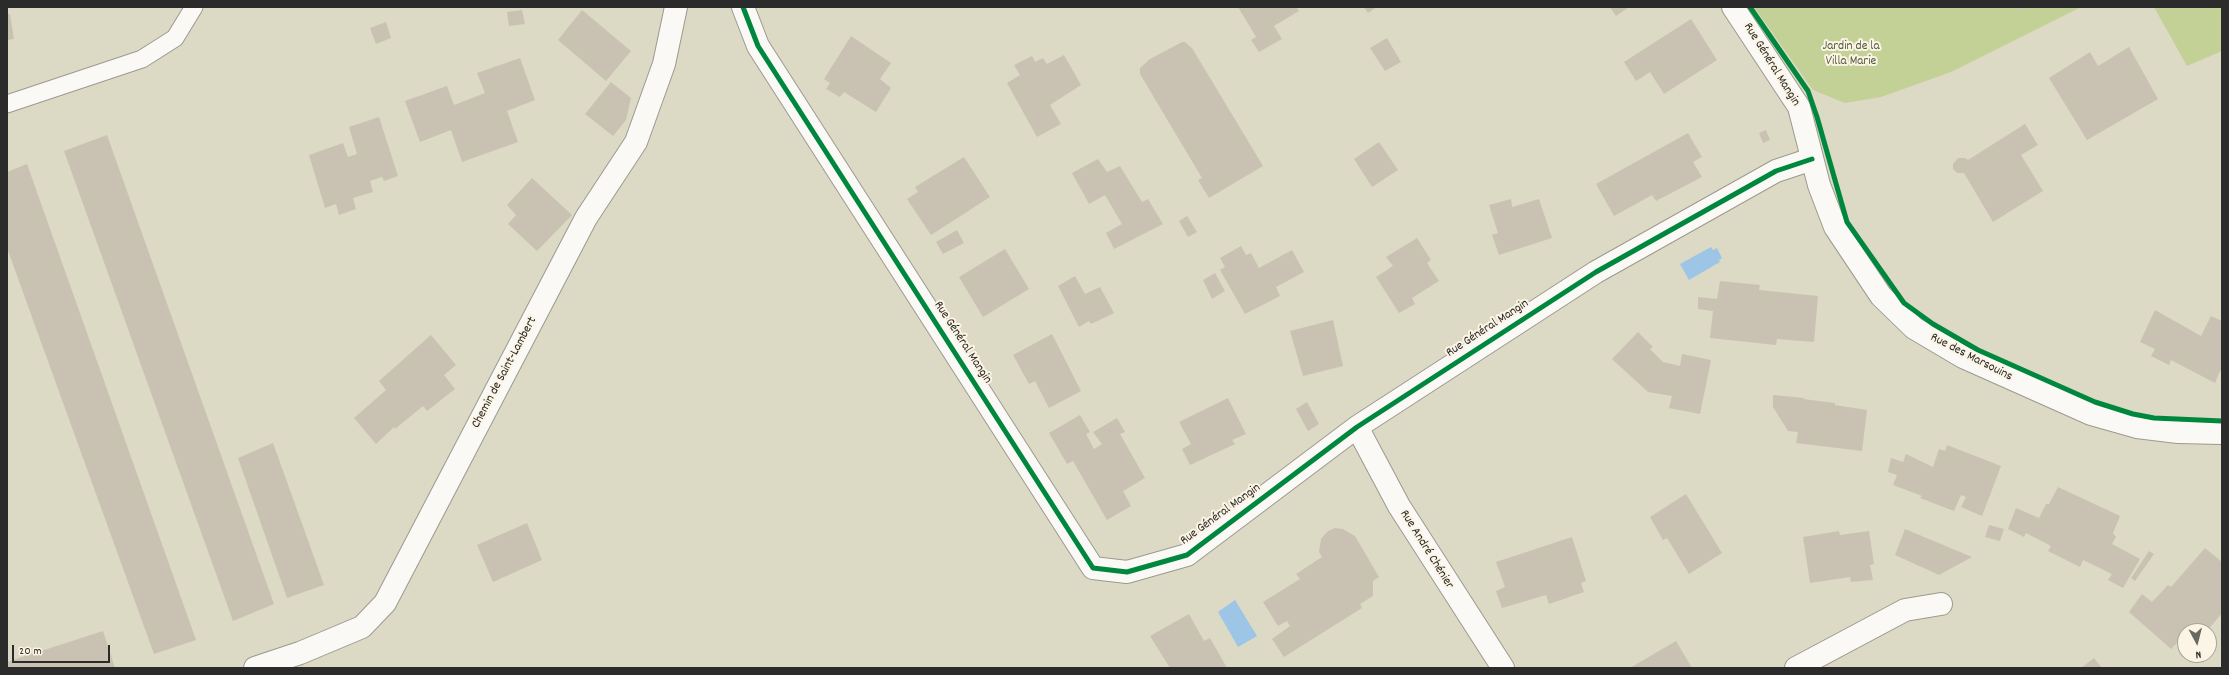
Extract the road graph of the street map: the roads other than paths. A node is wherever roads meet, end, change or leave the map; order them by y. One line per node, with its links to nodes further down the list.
1 (194, 7): 5 (lane)
2 (676, 7): 10 (street, Chemin de Saint-Lambert)
3 (743, 7): 7 (street, Rue Général Mangin)
4 (1733, 7): 6 (street, Rue Général Mangin)
5 (7, 104)
6 (1812, 159): 7 (street, Rue Général Mangin); 8 (street, Rue des Marsouins)
7 (1357, 427): 11 (street, Rue André Chénier)
8 (2222, 433)
9 (1941, 604): 12 (street)
10 (255, 668)
11 (1503, 668)
12 (1796, 668)

